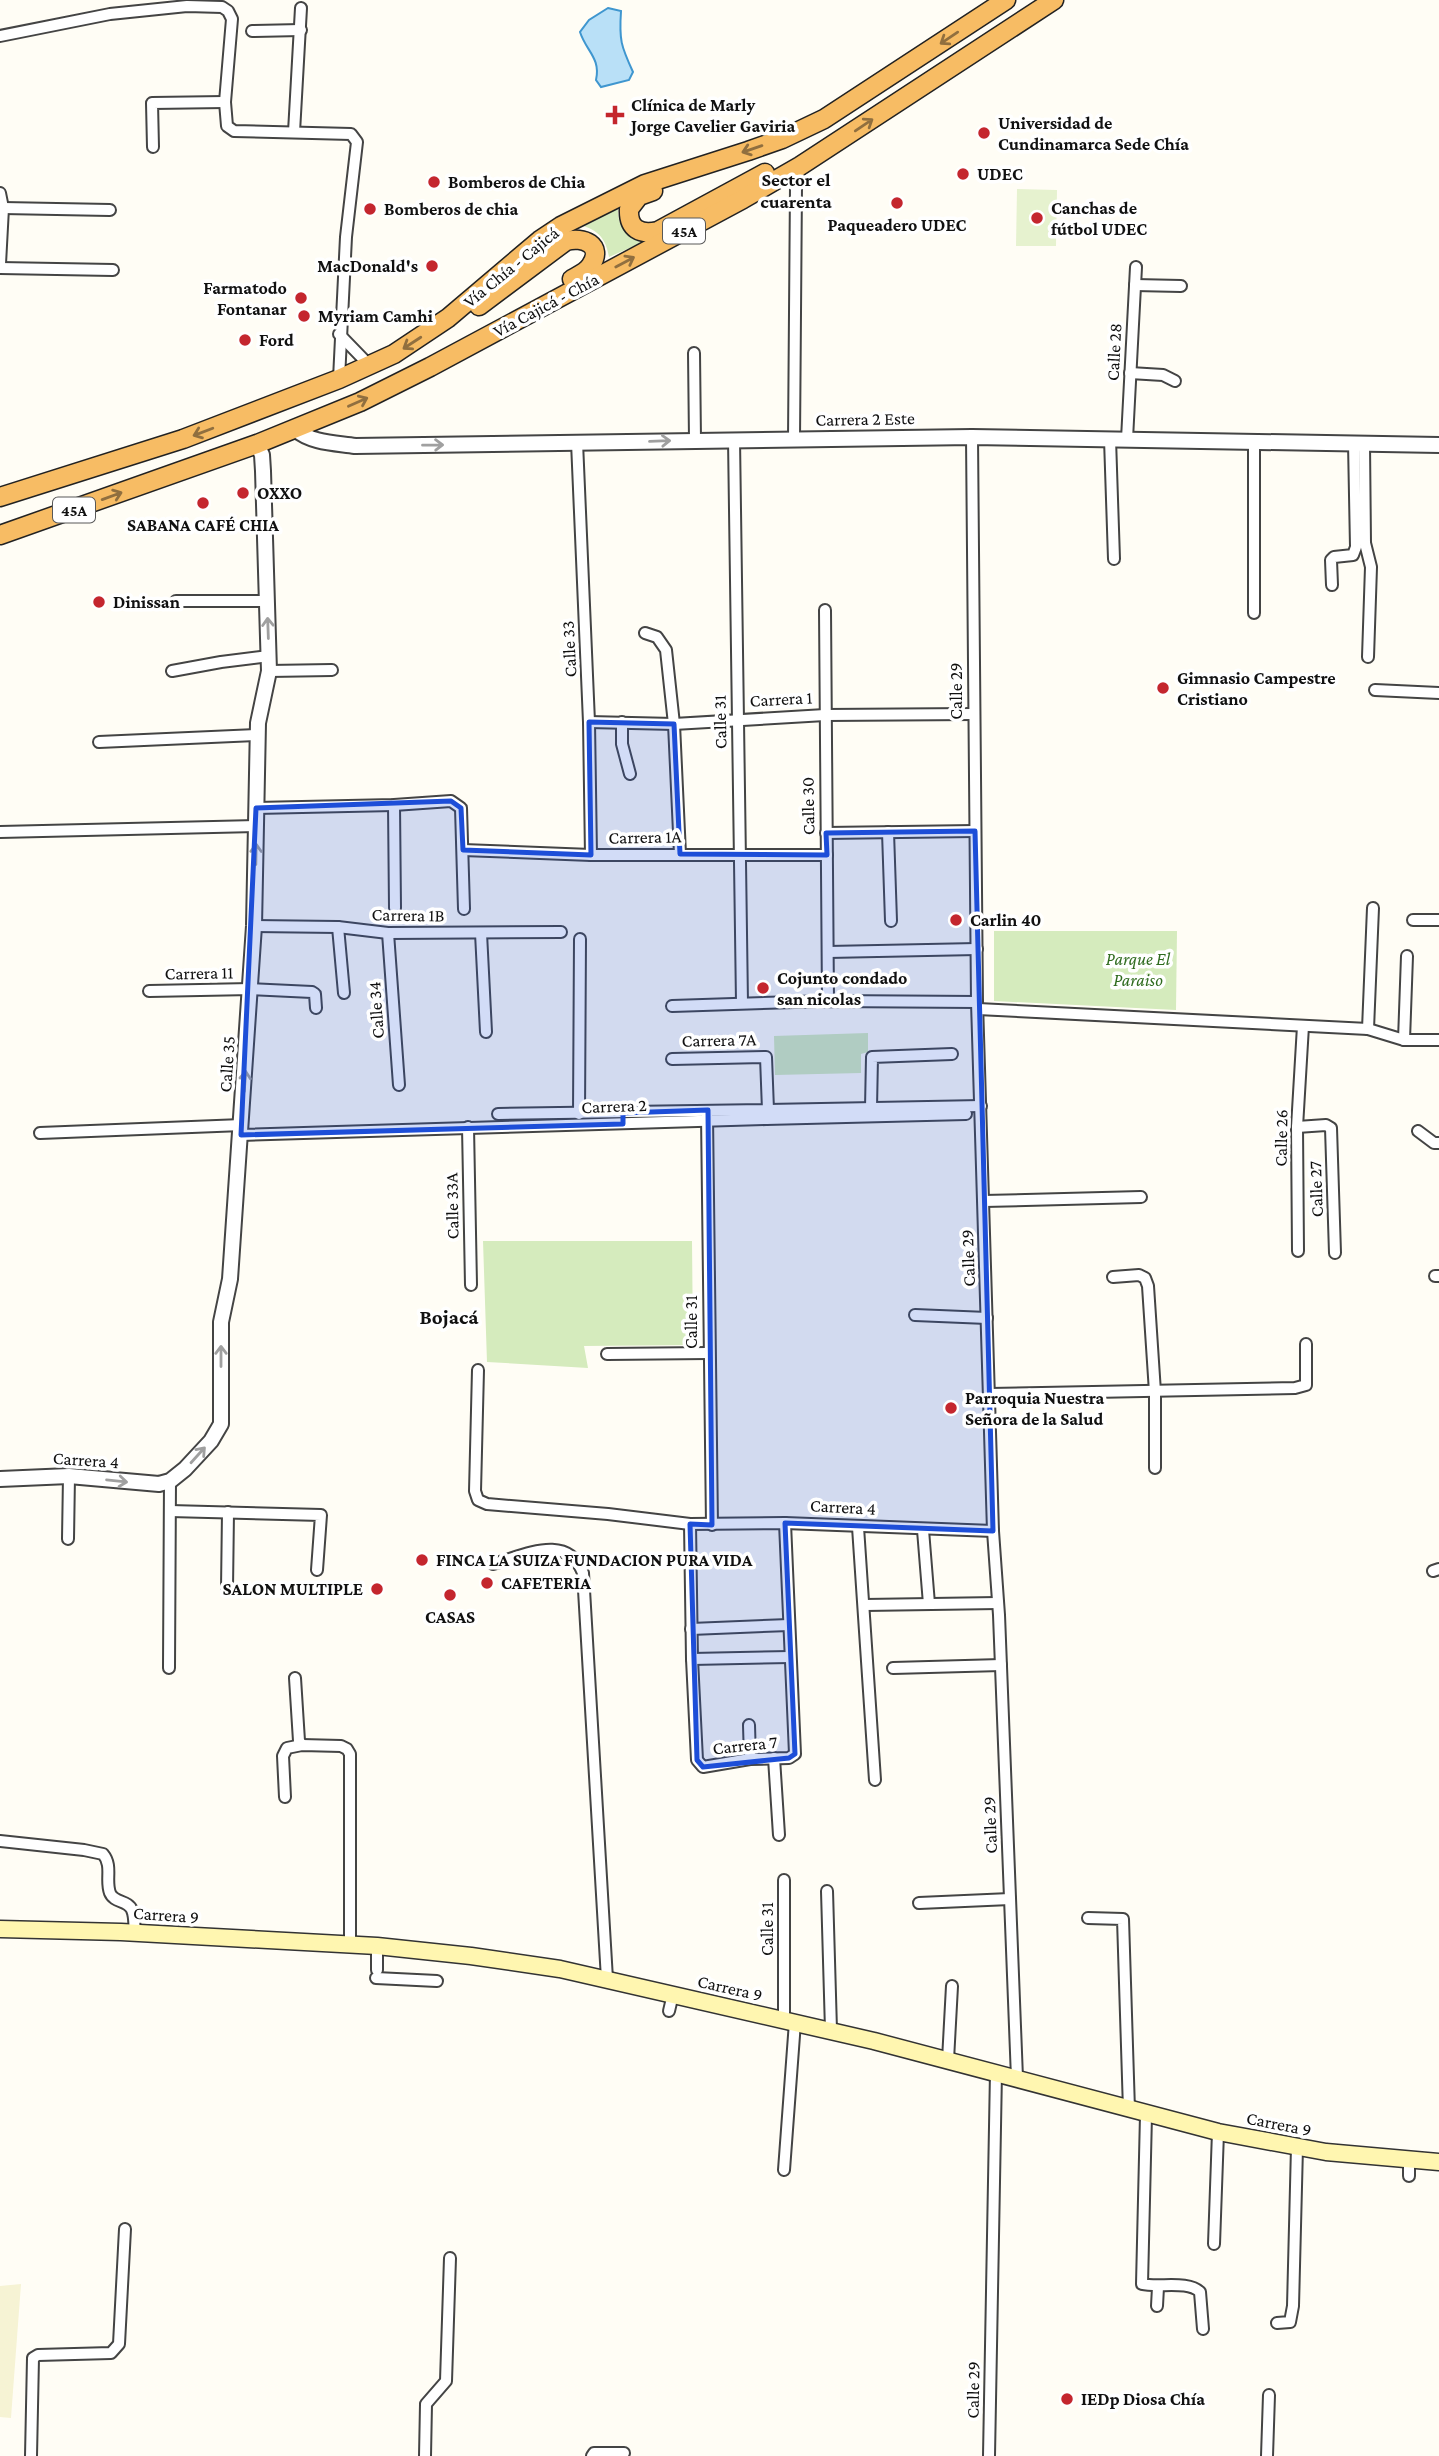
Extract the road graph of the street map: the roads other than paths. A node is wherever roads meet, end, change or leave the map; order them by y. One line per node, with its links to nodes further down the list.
1 (1006, 0): 12 (highway, Vía Chía - Cajicá / 45A, one-way to 12)
2 (1054, 0): 9 (highway, Vía Cajicá - Chía / 45A, one-way to 2)
3 (301, 8): 4 (street)
4 (301, 30): 5 (street); 8 (street)
5 (251, 31)
6 (0, 36): 7 (street)
7 (225, 102): 8 (street); 10 (street)
8 (294, 132): 24 (street)
9 (837, 143): 11 (highway, Vía Cajicá - Chía / 45A); 12 (highway)
10 (153, 147)
11 (800, 166): 23 (highway, Vía Cajicá - Chía / 45A, one-way to 11); 36 (street)
12 (695, 167): 22 (highway, Vía Chía - Cajicá / 45A)
13 (0, 193): 14 (street)
14 (3, 208): 15 (street); 16 (street)
15 (110, 210)
16 (1, 249): 17 (street)
17 (0, 266): 19 (street)
18 (1136, 267): 20 (street, Calle 28)
19 (113, 270)
20 (1135, 285): 21 (street); 27 (street, Calle 28)
21 (1181, 286)
22 (448, 318): 23 (highway); 26 (highway, Vía Chía - Cajicá / 45A, one-way to 26)
23 (521, 319): 30 (highway, Vía Cajicá - Chía / 45A, one-way to 23)
24 (340, 334): 26 (street); 28 (street)
25 (694, 353): 35 (street)
26 (370, 366): 28 (highway, Vía Chía - Cajicá / 45A)
27 (1130, 373): 29 (street); 34 (street, Calle 28)
28 (339, 379): 42 (highway, Vía Chía - Cajicá / 45A, one-way to 42)
29 (1175, 381)
30 (295, 429): 38 (street, Carrera 2 Este, one-way to 38); 39 (highway, Vía Cajicá - Chía / 45A)
31 (972, 438): 33 (street, Carrera 2 Este); 36 (street, Carrera 2 Este); 57 (street, Calle 29)
32 (734, 439): 35 (street, Carrera 2 Este); 36 (street, Carrera 2 Este); 59 (street, Calle 31)
33 (1110, 439): 34 (street, Carrera 2 Este); 44 (street)
34 (1127, 439): 37 (street, Carrera 2 Este)
35 (695, 440): 38 (street, Carrera 2 Este, one-way to 35)
36 (794, 440)
37 (1254, 441): 40 (street, Carrera 2 Este); 49 (street)
38 (577, 442): 60 (street, Calle 33)
39 (257, 444): 43 (highway, Vía Cajicá - Chía / 45A, one-way to 39); 47 (street, Calle 35)
40 (1359, 444): 41 (street, Carrera 2 Este); 45 (street); 51 (street)
41 (1439, 445)
42 (0, 497)
43 (0, 535)
44 (1114, 559)
45 (1332, 585)
46 (176, 601): 47 (street)
47 (267, 601): 52 (street, Calle 35, one-way to 47)
48 (825, 610): 58 (street, Calle 30)
49 (1254, 613)
50 (645, 633): 62 (street)
51 (1368, 657)
52 (269, 664): 53 (street); 54 (street); 63 (street, Calle 35)
53 (332, 670)
54 (172, 671)
55 (1375, 690): 56 (street)
56 (1439, 692)
57 (974, 714): 58 (street, Carrera 1); 69 (street, Calle 29)
58 (825, 715): 59 (street, Carrera 1); 72 (street, Calle 30)
59 (737, 719): 62 (street, Carrera 1); 75 (street, Calle 31)
60 (589, 722): 61 (street, Carrera 1); 76 (street, Calle 33)
61 (622, 722): 62 (street, Carrera 1); 65 (street)
62 (674, 724): 74 (street)
63 (257, 736): 64 (street); 67 (street, Calle 35)
64 (99, 742)
65 (630, 774)
66 (394, 805): 67 (street); 73 (street); 78 (street)
67 (256, 808): 68 (street, Calle 35)
68 (256, 826): 70 (street); 84 (street, Calle 35, one-way to 68)
69 (975, 831): 71 (street); 90 (street, Calle 29)
70 (0, 832)
71 (888, 832): 72 (street); 83 (street)
72 (826, 833): 77 (street, Calle 30)
73 (463, 850): 76 (street, Carrera 1A); 80 (street)
74 (680, 854): 75 (street, Carrera 1A); 76 (street, Carrera 1A)
75 (740, 854): 77 (street, Carrera 1A); 97 (street, Calle 31)
76 (591, 855)
77 (827, 855): 91 (street, Calle 30)
78 (395, 908)
79 (1373, 908): 102 (street)
80 (464, 909)
81 (1413, 920): 82 (street)
82 (1439, 920)
83 (891, 921)
84 (254, 926): 85 (street, Carrera 1B); 93 (street, Calle 35)
85 (338, 927): 87 (street, Carrera 1B); 95 (street)
86 (561, 932): 88 (street, Carrera 1B)
87 (388, 933): 88 (street, Carrera 1B); 108 (street, Calle 34)
88 (481, 933): 103 (street)
89 (580, 939): 112 (street)
90 (976, 949): 91 (street); 99 (street, Calle 29)
91 (828, 953): 96 (street, Calle 30)
92 (1406, 956): 104 (street)
93 (251, 989): 94 (street, Carrera 11); 100 (street, Carrera 11); 118 (street, Calle 35, one-way to 93)
94 (149, 991)
95 (344, 993)
96 (828, 1001): 97 (street); 99 (street)
97 (743, 1003): 98 (street)
98 (672, 1006)
99 (977, 1006): 101 (street); 110 (street, Calle 29)
100 (316, 1008)
101 (1303, 1026): 102 (street); 117 (street, Calle 26)
102 (1368, 1029): 104 (street)
103 (486, 1032)
104 (1404, 1040): 105 (street)
105 (1439, 1040)
106 (952, 1054): 109 (street)
107 (672, 1059): 113 (street, Carrera 7A)
108 (399, 1085)
109 (871, 1108): 110 (street); 113 (street)
110 (981, 1110): 113 (street); 123 (street, Calle 29)
111 (498, 1114): 112 (street)
112 (579, 1114): 115 (street)
113 (767, 1114): 114 (street, Carrera 2)
114 (707, 1115): 115 (street, Carrera 2); 131 (street, Calle 31)
115 (623, 1118): 116 (street, Carrera 2)
116 (468, 1127): 118 (street, Carrera 2); 127 (street, Calle 33A)
117 (1297, 1127): 124 (street, Calle 26); 125 (street, Calle 27)
118 (242, 1130): 120 (street, Carrera 2); 139 (street, Calle 35, one-way to 118)
119 (1418, 1131): 121 (street)
120 (40, 1133)
121 (1439, 1143)
122 (1141, 1197): 123 (street)
123 (984, 1201): 129 (street, Calle 29)
124 (1298, 1251)
125 (1335, 1253)
126 (1113, 1277): 134 (street)
127 (471, 1285)
128 (915, 1315): 129 (street)
129 (987, 1318): 135 (street, Calle 29)
130 (1306, 1344): 134 (street)
131 (708, 1353): 132 (street); 144 (street, Calle 31)
132 (607, 1354)
133 (478, 1370): 143 (street, Carrera 4)
134 (1155, 1392): 135 (street); 136 (street)
135 (990, 1394): 147 (street, Calle 29)
136 (1155, 1468)
137 (69, 1476): 138 (street, Carrera 4); 139 (street, Carrera 4, one-way to 139); 148 (street)
138 (0, 1479)
139 (170, 1481): 140 (street)
140 (170, 1511): 141 (street); 160 (street)
141 (228, 1512): 150 (street); 151 (street)
142 (785, 1523): 144 (street, Carrera 4); 145 (street, Carrera 4); 155 (street)
143 (690, 1524): 144 (street, Carrera 4); 156 (street)
144 (712, 1525)
145 (858, 1527): 146 (street, Carrera 4); 154 (street)
146 (923, 1530): 147 (street, Carrera 4); 153 (street)
147 (993, 1531): 152 (street, Calle 29)
148 (68, 1539)
149 (493, 1564): 180 (street)
150 (317, 1570)
151 (227, 1589)
152 (999, 1602): 153 (street); 159 (street, Calle 29)
153 (929, 1604): 154 (street)
154 (864, 1605): 167 (street)
155 (789, 1625): 156 (street); 157 (street)
156 (691, 1629): 158 (street)
157 (790, 1657): 158 (street); 165 (street, Carrera 7)
158 (692, 1659): 166 (street, Carrera 7)
159 (1001, 1665): 161 (street); 173 (street, Calle 29)
160 (169, 1668)
161 (893, 1668)
162 (295, 1678): 164 (street)
163 (750, 1725): 166 (street)
164 (302, 1745): 168 (street); 178 (street)
165 (774, 1758): 166 (street, Carrera 7); 169 (street)
166 (750, 1759)
167 (875, 1780)
168 (285, 1797)
169 (779, 1835)
170 (0, 1841): 177 (street)
171 (784, 1880): 183 (street, Calle 31)
172 (827, 1891): 184 (street)
173 (1010, 1899): 174 (street); 187 (street, Calle 29)
174 (919, 1903)
175 (1088, 1918): 188 (street)
176 (0, 1929): 177 (main road, Carrera 9)
177 (135, 1933): 178 (main road, Carrera 9)
178 (350, 1945): 179 (main road, Carrera 9)
179 (377, 1947): 180 (main road, Carrera 9); 181 (street)
180 (607, 1979): 183 (main road, Carrera 9)
181 (437, 1981)
182 (952, 1986): 185 (street)
183 (790, 2021): 184 (main road, Carrera 9); 193 (street, Calle 31)
184 (831, 2030): 185 (main road, Carrera 9)
185 (948, 2060): 186 (main road, Carrera 9)
186 (996, 2072): 187 (main road, Carrera 9); 206 (street, Calle 29)
187 (1017, 2078): 188 (main road, Carrera 9)
188 (1129, 2110): 189 (main road, Carrera 9)
189 (1146, 2115): 190 (main road, Carrera 9); 197 (street)
190 (1218, 2132): 191 (main road, Carrera 9); 195 (street)
191 (1297, 2147): 192 (main road, Carrera 9); 199 (street)
192 (1439, 2162)
193 (783, 2170)
194 (125, 2229): 203 (street)
195 (1214, 2244)
196 (450, 2258): 204 (street)
197 (1158, 2287): 198 (street); 200 (street)
198 (1157, 2306)
199 (1277, 2323)
200 (1203, 2329)
201 (1269, 2395): 207 (street)
202 (624, 2453): 205 (street)
203 (31, 2456)
204 (425, 2456)
205 (592, 2456)
206 (989, 2456)
207 (1267, 2456)

